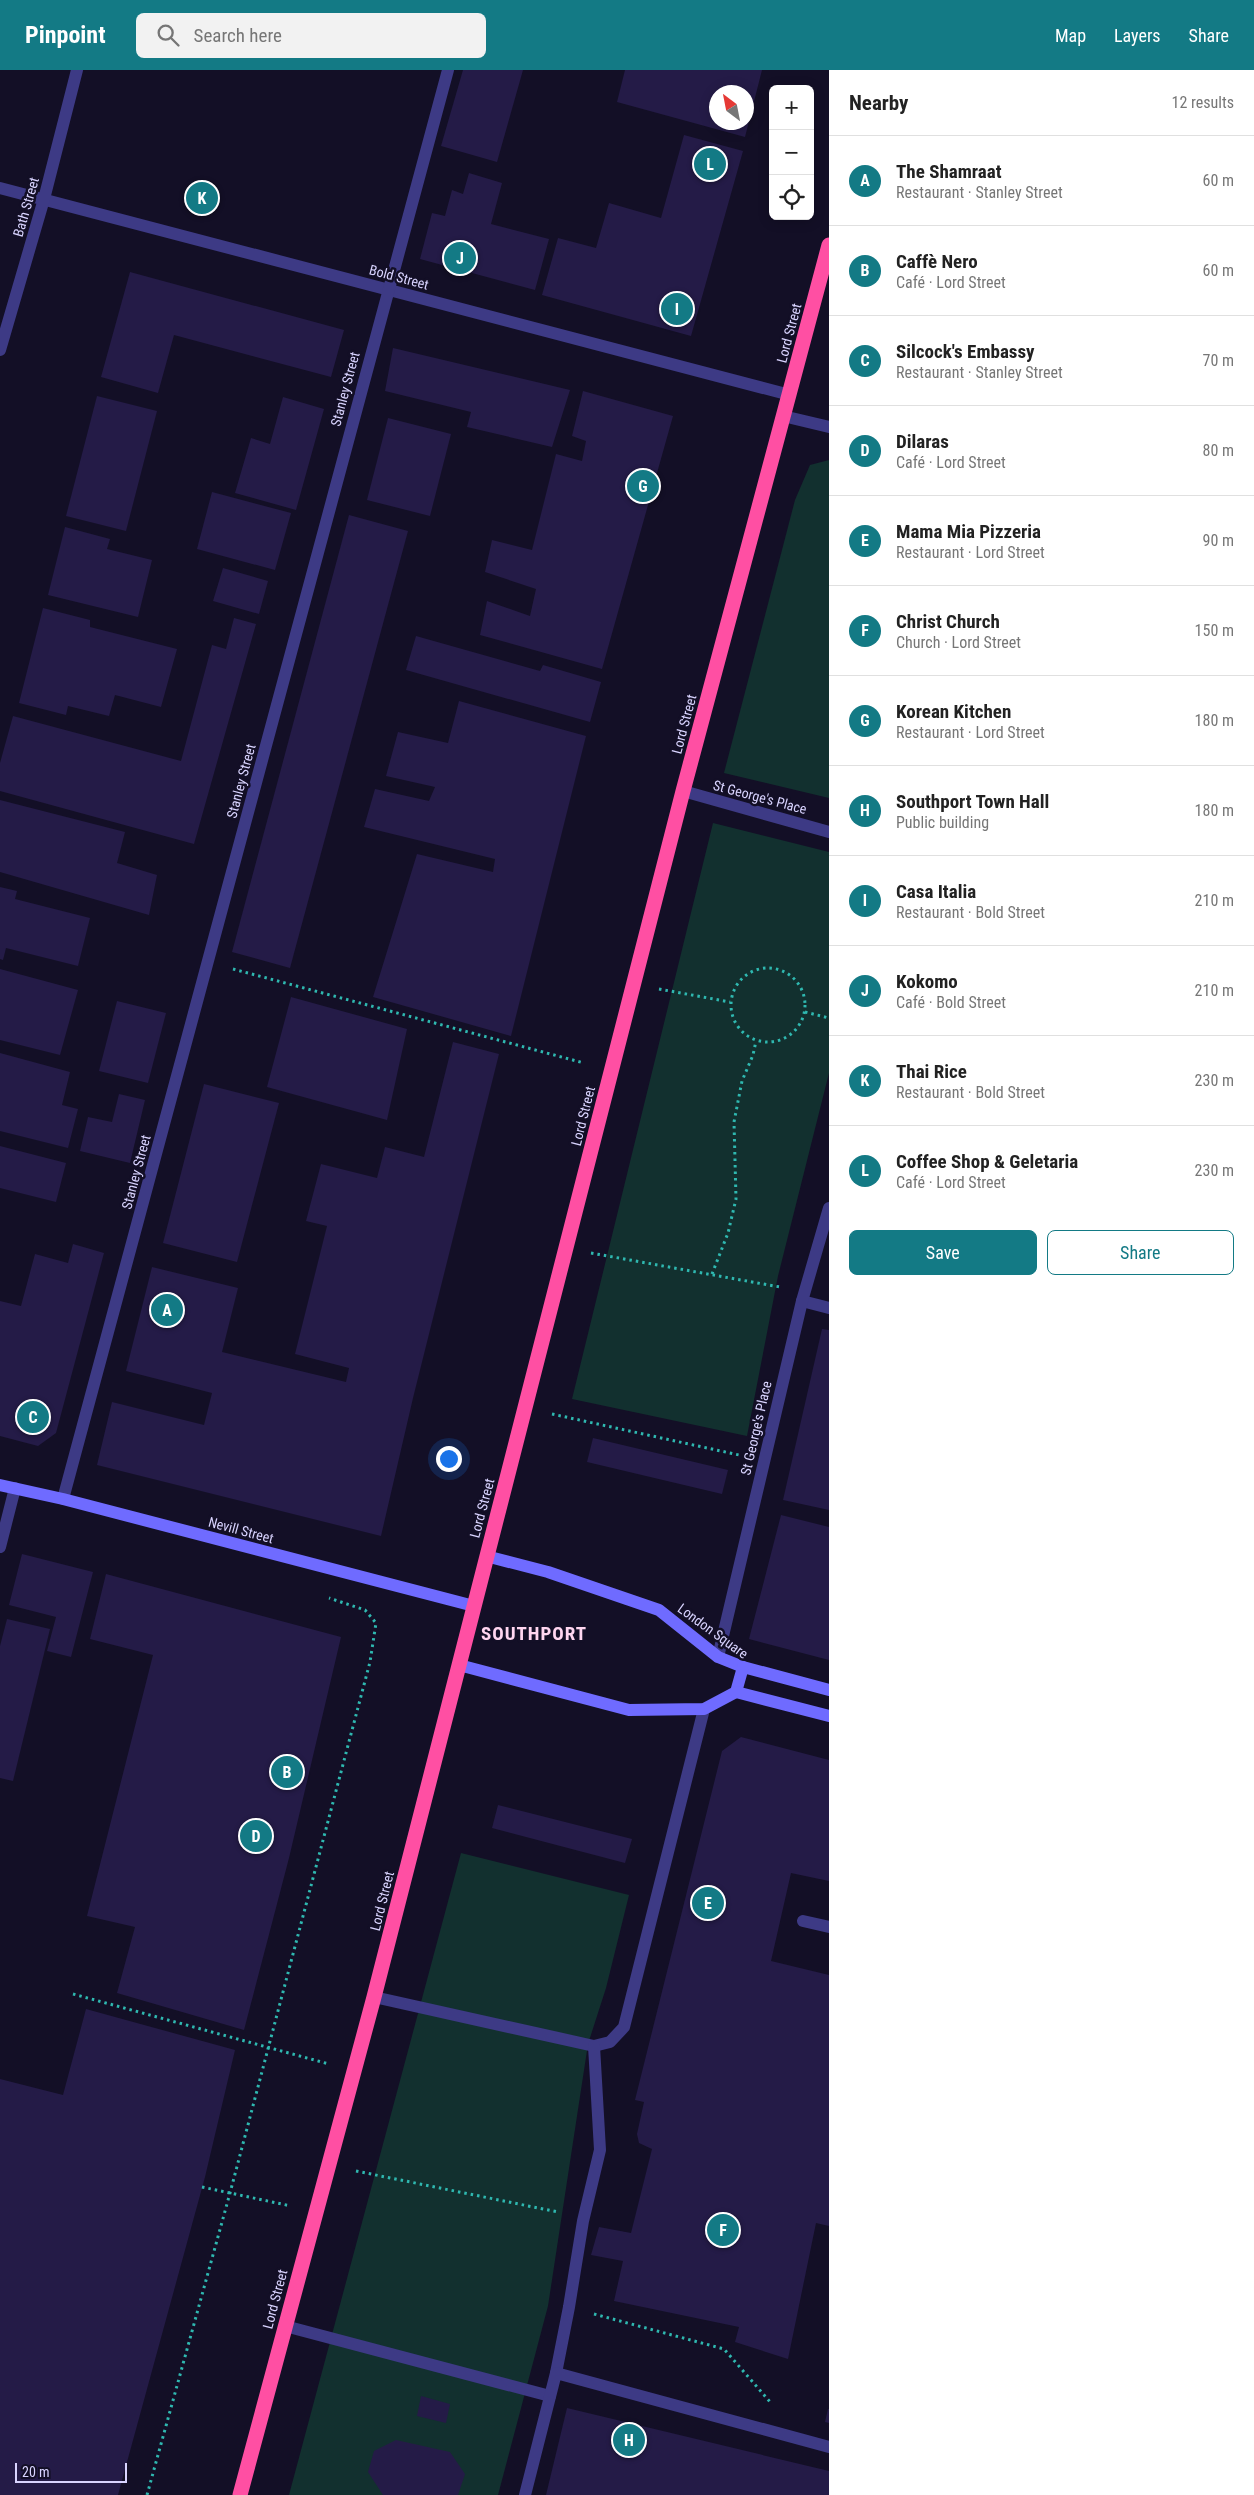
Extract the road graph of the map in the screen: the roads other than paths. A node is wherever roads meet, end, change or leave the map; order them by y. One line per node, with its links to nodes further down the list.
1 (77, 70): 4 (street, Bath Street)
2 (448, 70): 6 (street, Stanley Street)
3 (0, 188): 4 (street, Bold Street)
4 (44, 199): 6 (street, Bold Street); 7 (street, Bath Street)
5 (829, 245): 8 (highway, Lord Street)
6 (388, 290): 8 (street, Bold Street); 18 (street, Stanley Street)
7 (0, 350)
8 (790, 395): 9 (highway, Lord Street)
9 (783, 416): 10 (street); 11 (highway, Lord Street)
10 (829, 427)
11 (683, 792): 12 (street, St George's Place); 20 (highway, Lord Street)
12 (829, 832)
13 (829, 1208): 14 (street, St George's Place)
14 (803, 1296): 15 (street); 22 (street, St George's Place)
15 (829, 1308)
16 (0, 1485): 17 (street, Nevill Street)
17 (15, 1488): 18 (street, Nevill Street); 19 (street)
18 (63, 1499): 21 (street, Nevill Street)
19 (0, 1547)
20 (486, 1556): 21 (highway, Lord Street); 22 (street, London Square)
21 (474, 1606): 23 (highway, Lord Street)
22 (718, 1657): 24 (street, London Square)
23 (459, 1665): 27 (street); 31 (highway, Lord Street)
24 (743, 1667): 25 (street); 26 (street, London Square)
25 (829, 1690)
26 (736, 1692): 27 (street); 28 (street)
27 (704, 1709): 32 (street)
28 (829, 1716)
29 (803, 1921): 30 (street)
30 (829, 1927)
31 (374, 1997): 32 (street); 33 (highway, Lord Street)
32 (594, 2046): 34 (street)
33 (285, 2326): 35 (street); 37 (highway, Lord Street)
34 (556, 2373): 35 (street); 36 (street)
35 (550, 2396): 38 (street)
36 (829, 2447)
37 (240, 2495)
38 (525, 2495)

